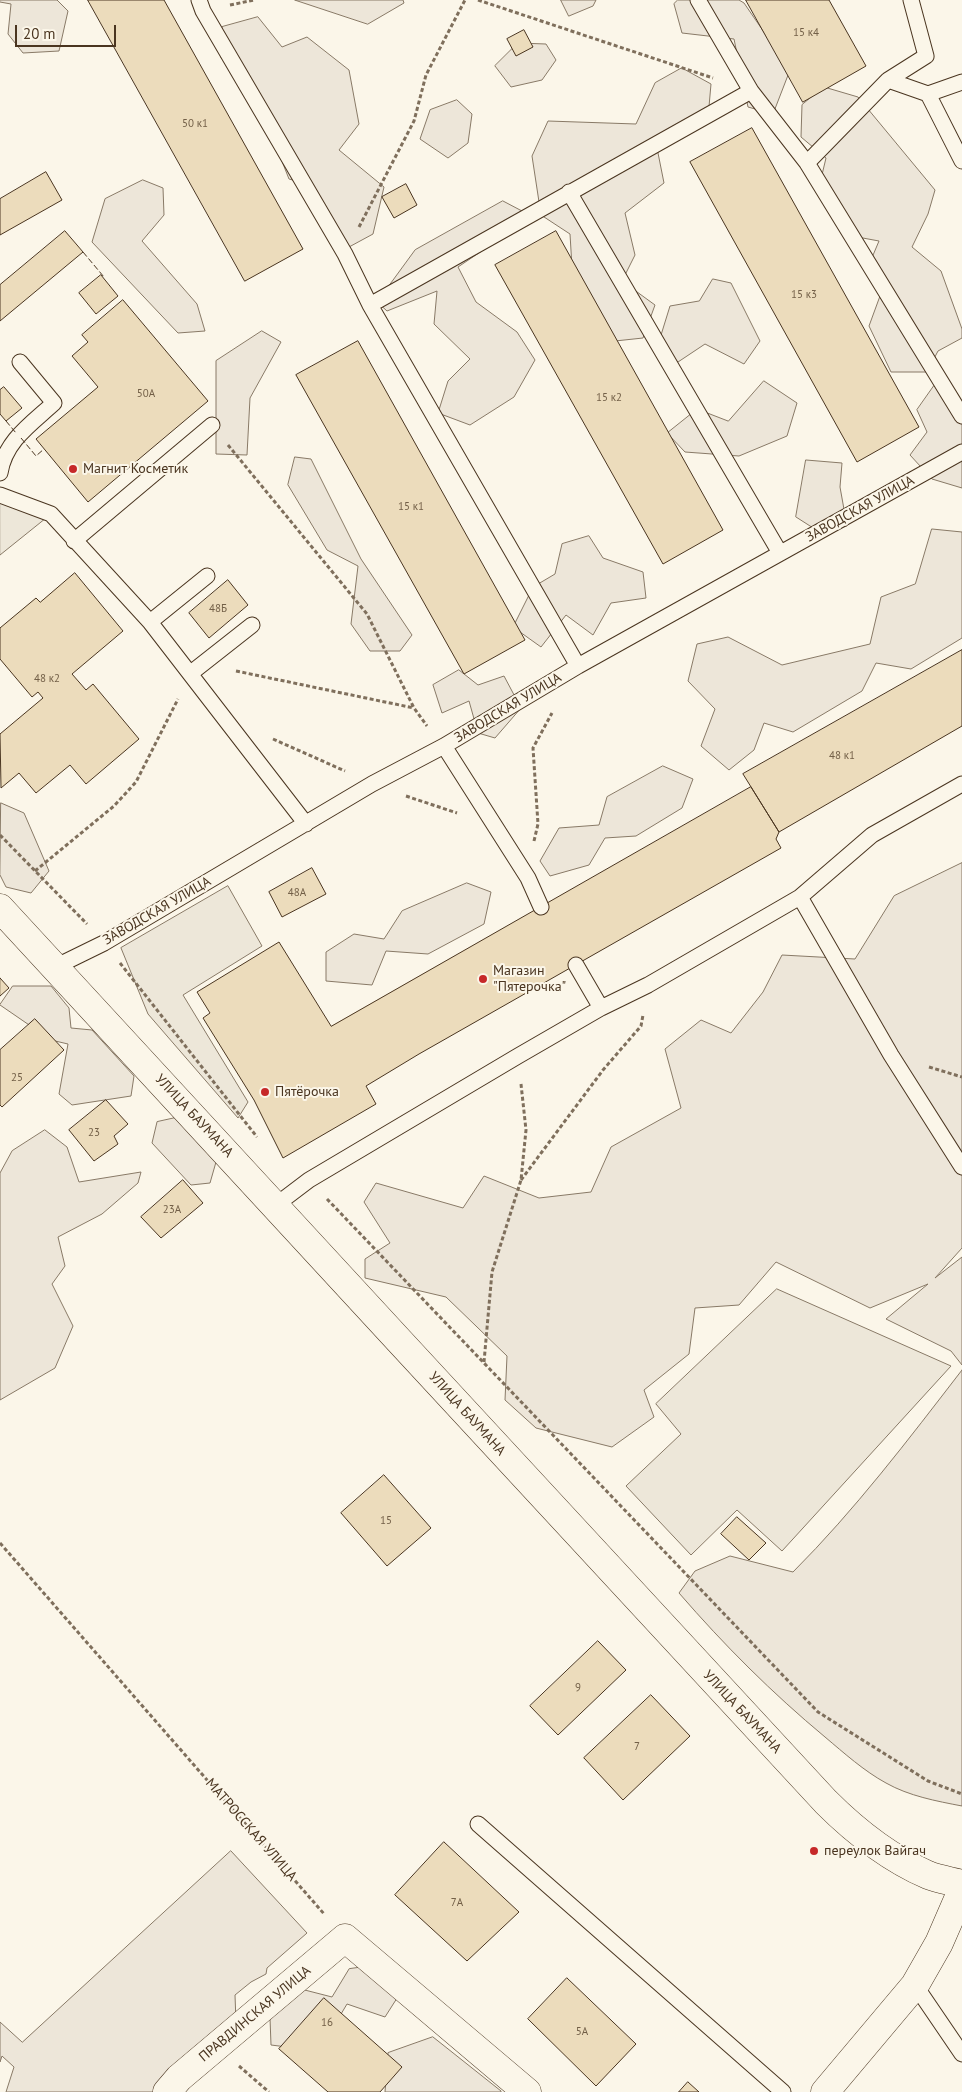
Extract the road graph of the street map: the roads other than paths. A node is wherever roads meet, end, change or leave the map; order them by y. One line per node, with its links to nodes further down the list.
1 (199, 0): 11 (lane)
2 (698, 0): 6 (lane)
3 (911, 0): 4 (lane)
4 (888, 80): 7 (lane); 9 (lane)
5 (962, 82): 7 (lane)
6 (751, 91): 9 (lane); 10 (lane)
7 (928, 94): 8 (lane)
8 (962, 161)
9 (807, 163): 13 (lane)
10 (569, 192): 11 (lane); 19 (lane)
11 (370, 304): 23 (lane)
12 (20, 362): 16 (lane)
13 (962, 416)
14 (212, 425): 18 (lane)
15 (962, 452): 19 (lane, ЗАВОДСКАЯ УЛИЦА)
16 (0, 473)
17 (0, 495): 18 (lane)
18 (74, 541): 21 (lane)
19 (780, 553): 23 (lane, ЗАВОДСКАЯ УЛИЦА)
20 (208, 576): 21 (lane)
21 (150, 622): 24 (lane)
22 (252, 625): 24 (lane)
23 (578, 666): 25 (lane, ЗАВОДСКАЯ УЛИЦА)
24 (191, 673): 27 (lane)
25 (444, 746): 27 (lane, ЗАВОДСКАЯ УЛИЦА); 30 (lane)
26 (962, 784): 28 (lane)
27 (306, 824): 32 (lane, ЗАВОДСКАЯ УЛИЦА)
28 (800, 897): 33 (lane); 34 (lane)
29 (0, 908): 32 (street, УЛИЦА БАУМАНА)
30 (541, 908)
31 (576, 965): 33 (lane)
32 (55, 967): 35 (street, УЛИЦА БАУМАНА)
33 (601, 1008): 35 (lane)
34 (962, 1168)
35 (276, 1205): 37 (street, УЛИЦА БАУМАНА)
36 (478, 1824): 43 (lane)
37 (962, 1884)
38 (962, 1890): 39 (street)
39 (915, 1985): 40 (lane); 44 (street)
40 (962, 2054)
41 (168, 2092): 42 (street, ПРАВДИНСКАЯ УЛИЦА)
42 (527, 2092)
43 (783, 2092)
44 (824, 2092)

